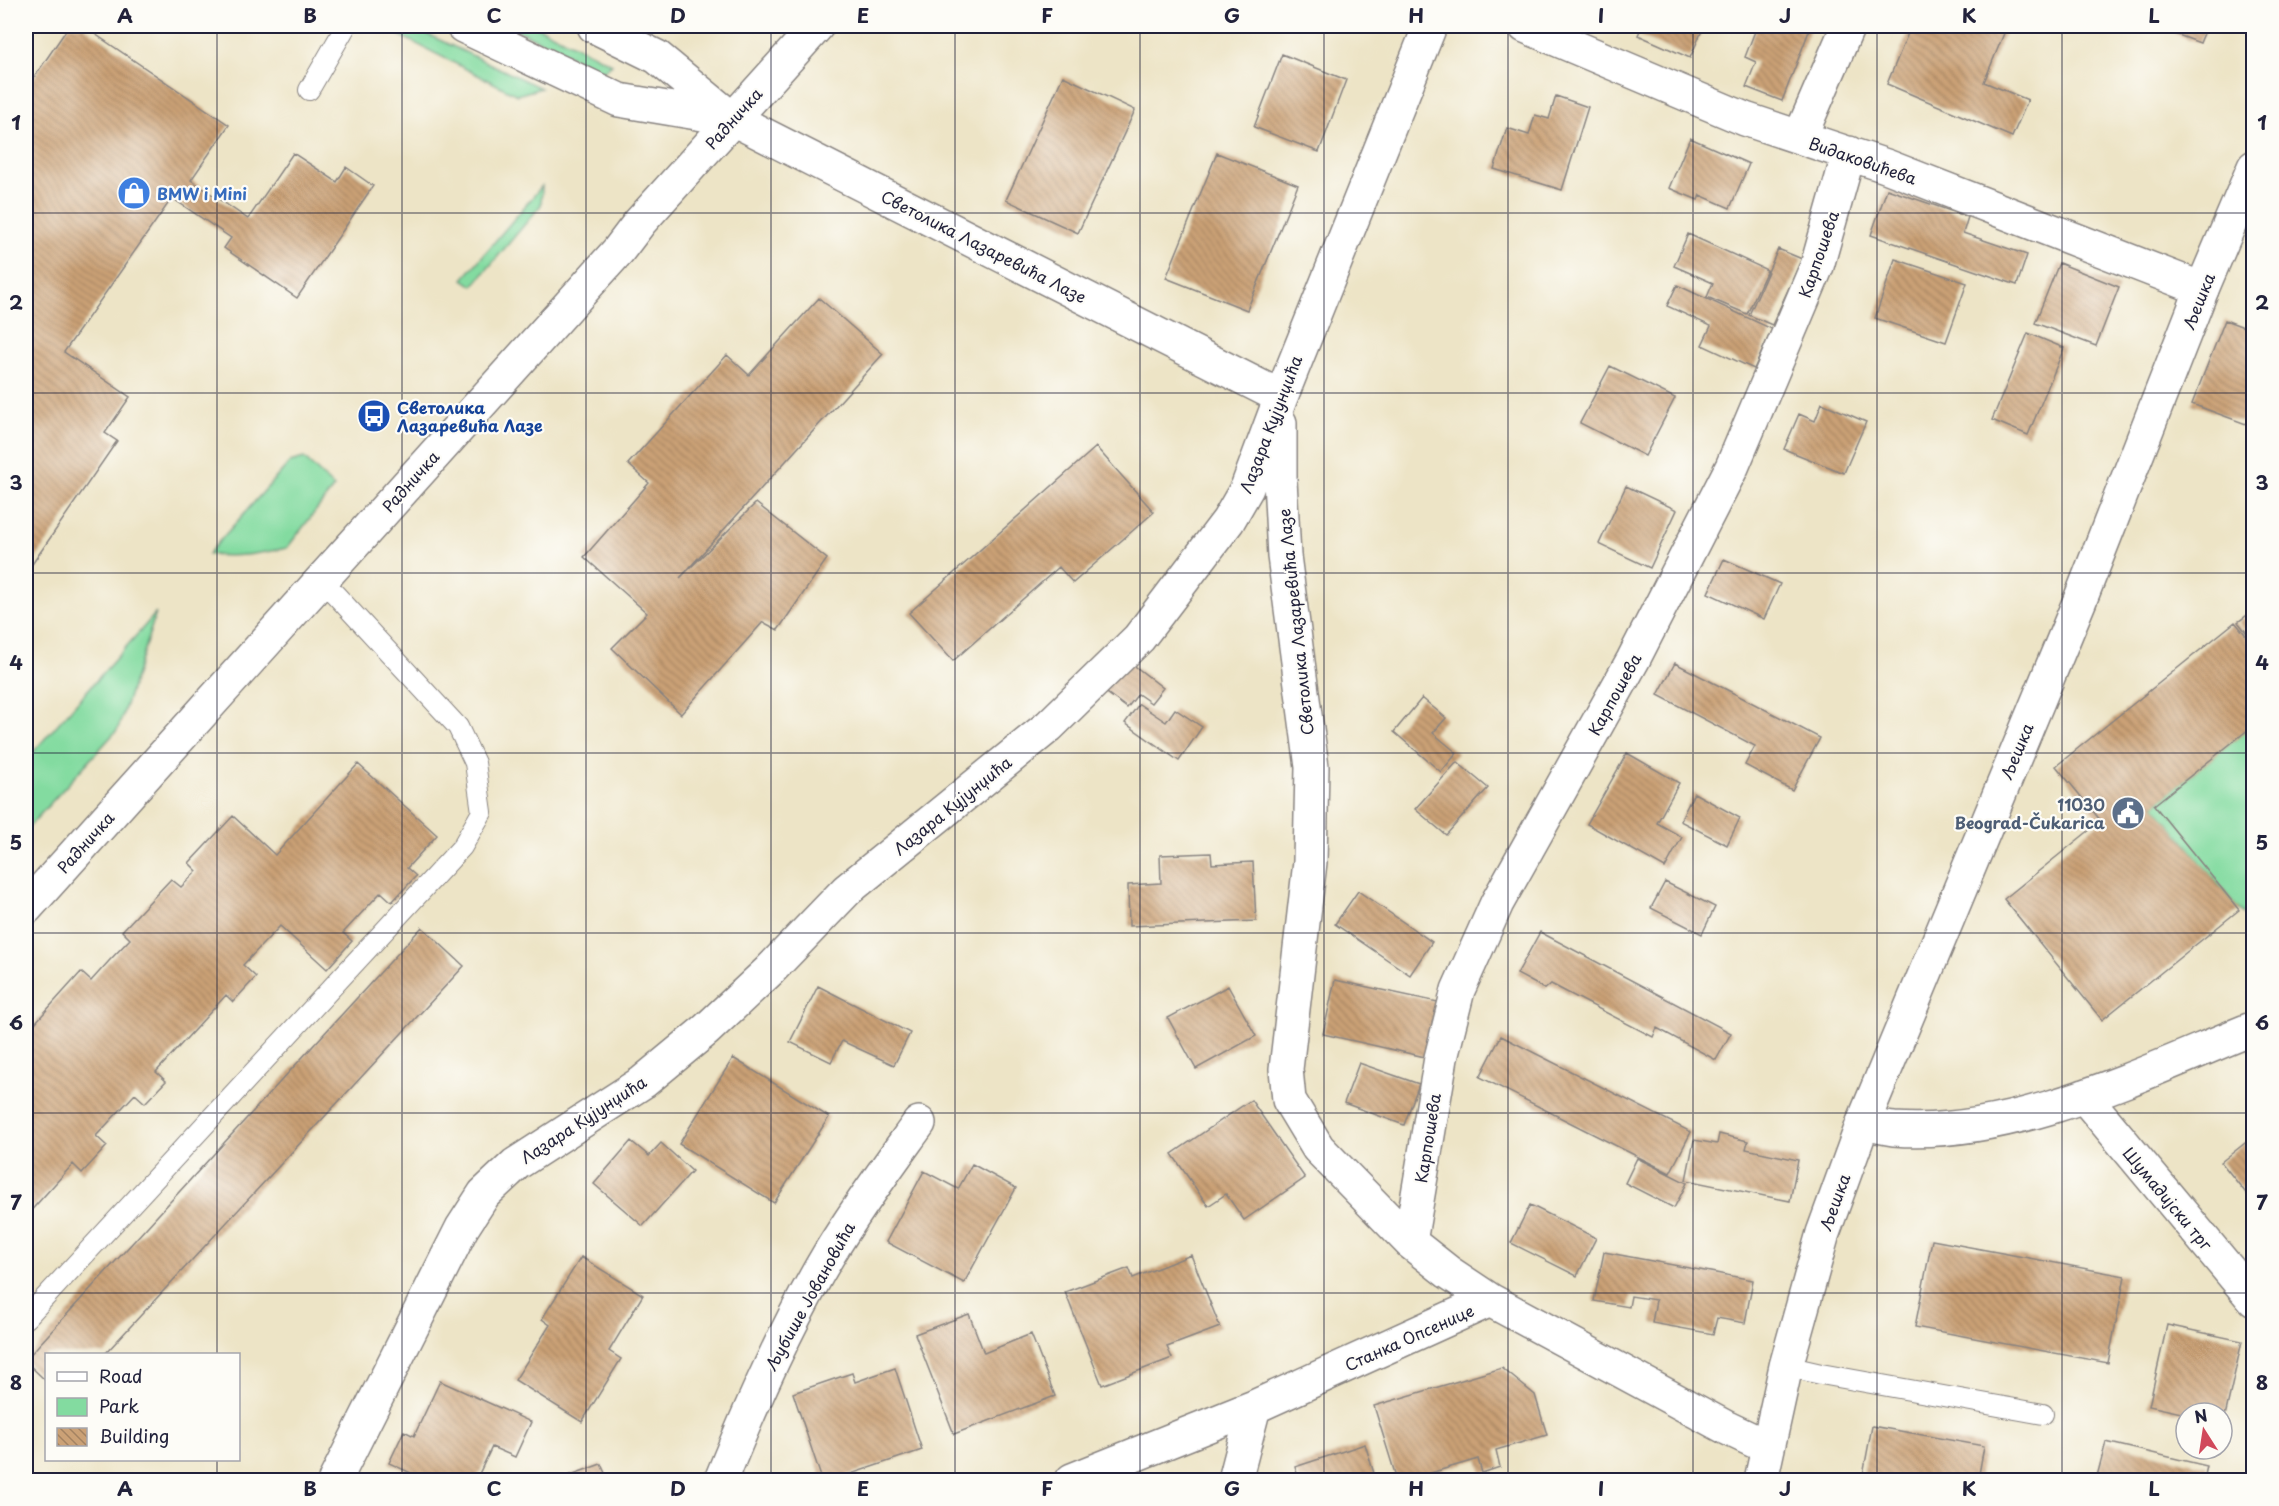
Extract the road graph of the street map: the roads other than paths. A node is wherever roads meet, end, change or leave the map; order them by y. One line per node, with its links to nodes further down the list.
1 (346, 26): 8 (lane)
2 (463, 26): 9 (street, Светолика Лазаревића Лазе)
3 (594, 26): 9 (street, Светолика Лазаревића Лазе)
4 (817, 26): 9 (street, Радничка)
5 (1431, 26): 14 (street, Лазара Кујунџића)
6 (1526, 26): 10 (street, Видаковићева)
7 (1848, 26): 10 (street)
8 (309, 90)
9 (733, 119): 14 (street, Светолика Лазаревића Лазе); 15 (street, Радничка)
10 (1800, 137): 11 (street, Видаковићева)
11 (1849, 153): 13 (street, Видаковићева); 21 (street, Карпошева)
12 (2253, 167): 13 (street, Љешка)
13 (2202, 289): 20 (street, Љешка)
14 (1281, 397): 21 (street, Светолика Лазаревића Лазе); 29 (street, Лазара Кујунџића)
15 (321, 579): 16 (street, Радничка); 24 (lane)
16 (26, 908)
17 (2253, 1028): 18 (street)
18 (2084, 1096): 20 (street); 23 (street, Шумадијски трг)
19 (919, 1123): 30 (street, Љубише Јовановића)
20 (1863, 1123): 25 (street, Љешка)
21 (1410, 1242): 22 (street, Светолика Лазаревића Лазе)
22 (1490, 1300): 26 (street, Станка Опсенице); 28 (street, Станка Опсенице)
23 (2253, 1300)
24 (26, 1318)
25 (1786, 1366): 27 (lane); 28 (street, Љешка)
26 (1254, 1407): 31 (street, Станка Опсенице); 32 (street)
27 (2043, 1414)
28 (1767, 1447): 33 (street, Љешка)
29 (335, 1480)
30 (720, 1480)
31 (1072, 1480)
32 (1235, 1480)
33 (1761, 1480)

